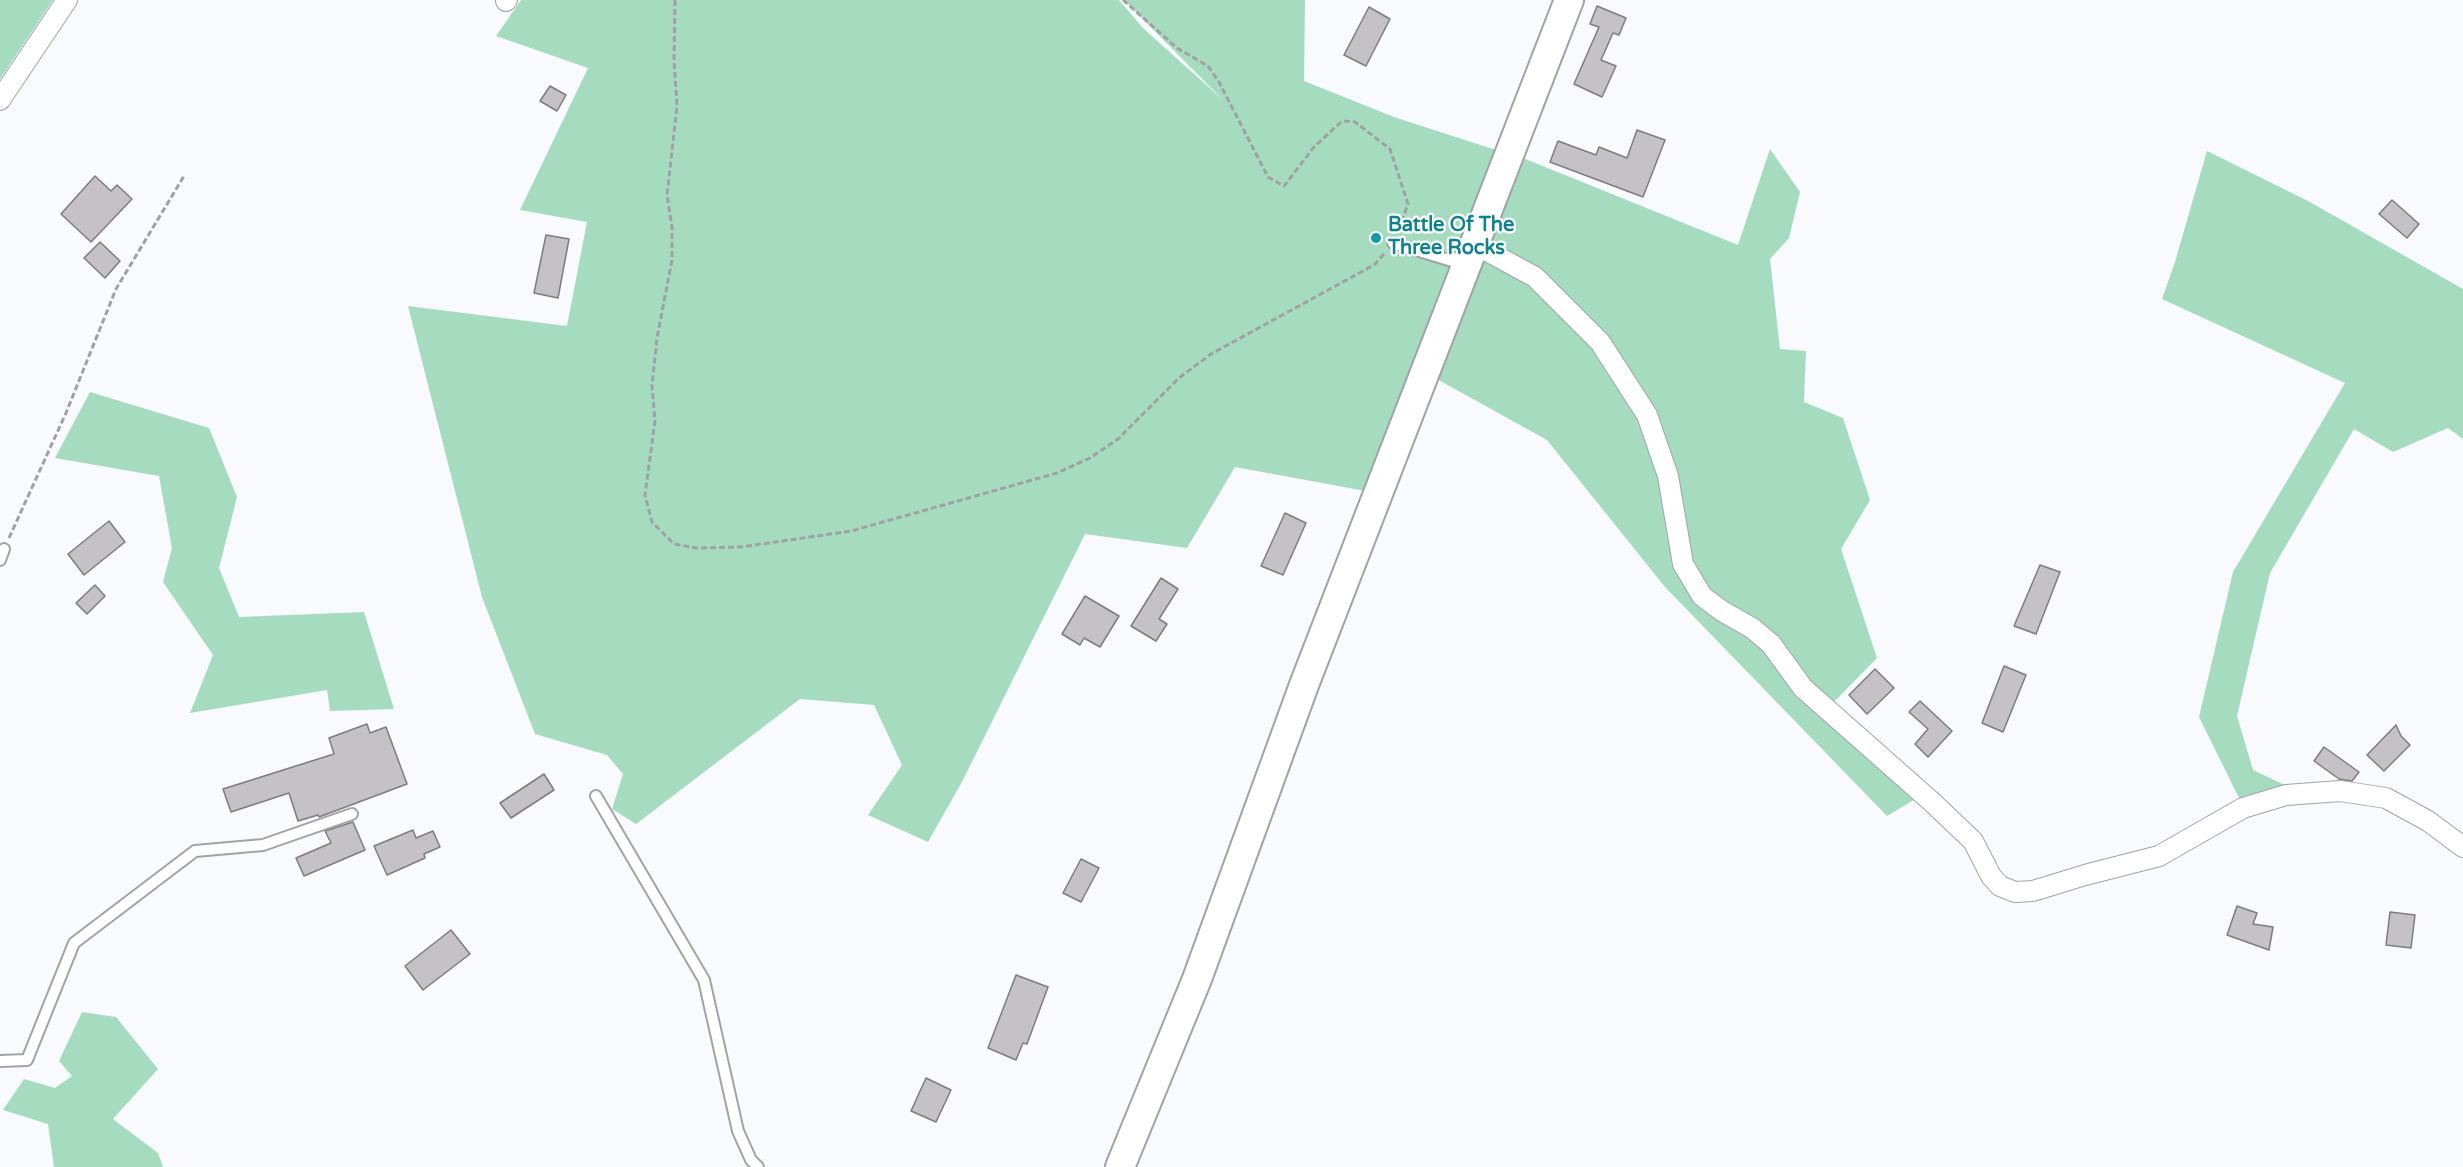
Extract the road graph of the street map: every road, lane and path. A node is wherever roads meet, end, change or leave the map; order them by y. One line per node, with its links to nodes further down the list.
1 (67, 0): 5 (street)
2 (675, 0): 7 (path)
3 (1123, 0): 7 (path)
4 (1569, 0): 8 (street)
5 (0, 100)
6 (184, 176): 9 (path)
7 (1393, 243): 8 (lane)
8 (1476, 245): 12 (street); 15 (street)
9 (2, 554)
10 (596, 796): 14 (lane)
11 (352, 814): 13 (lane)
12 (2463, 848)
13 (0, 1061)
14 (758, 1167)
15 (1120, 1167)

